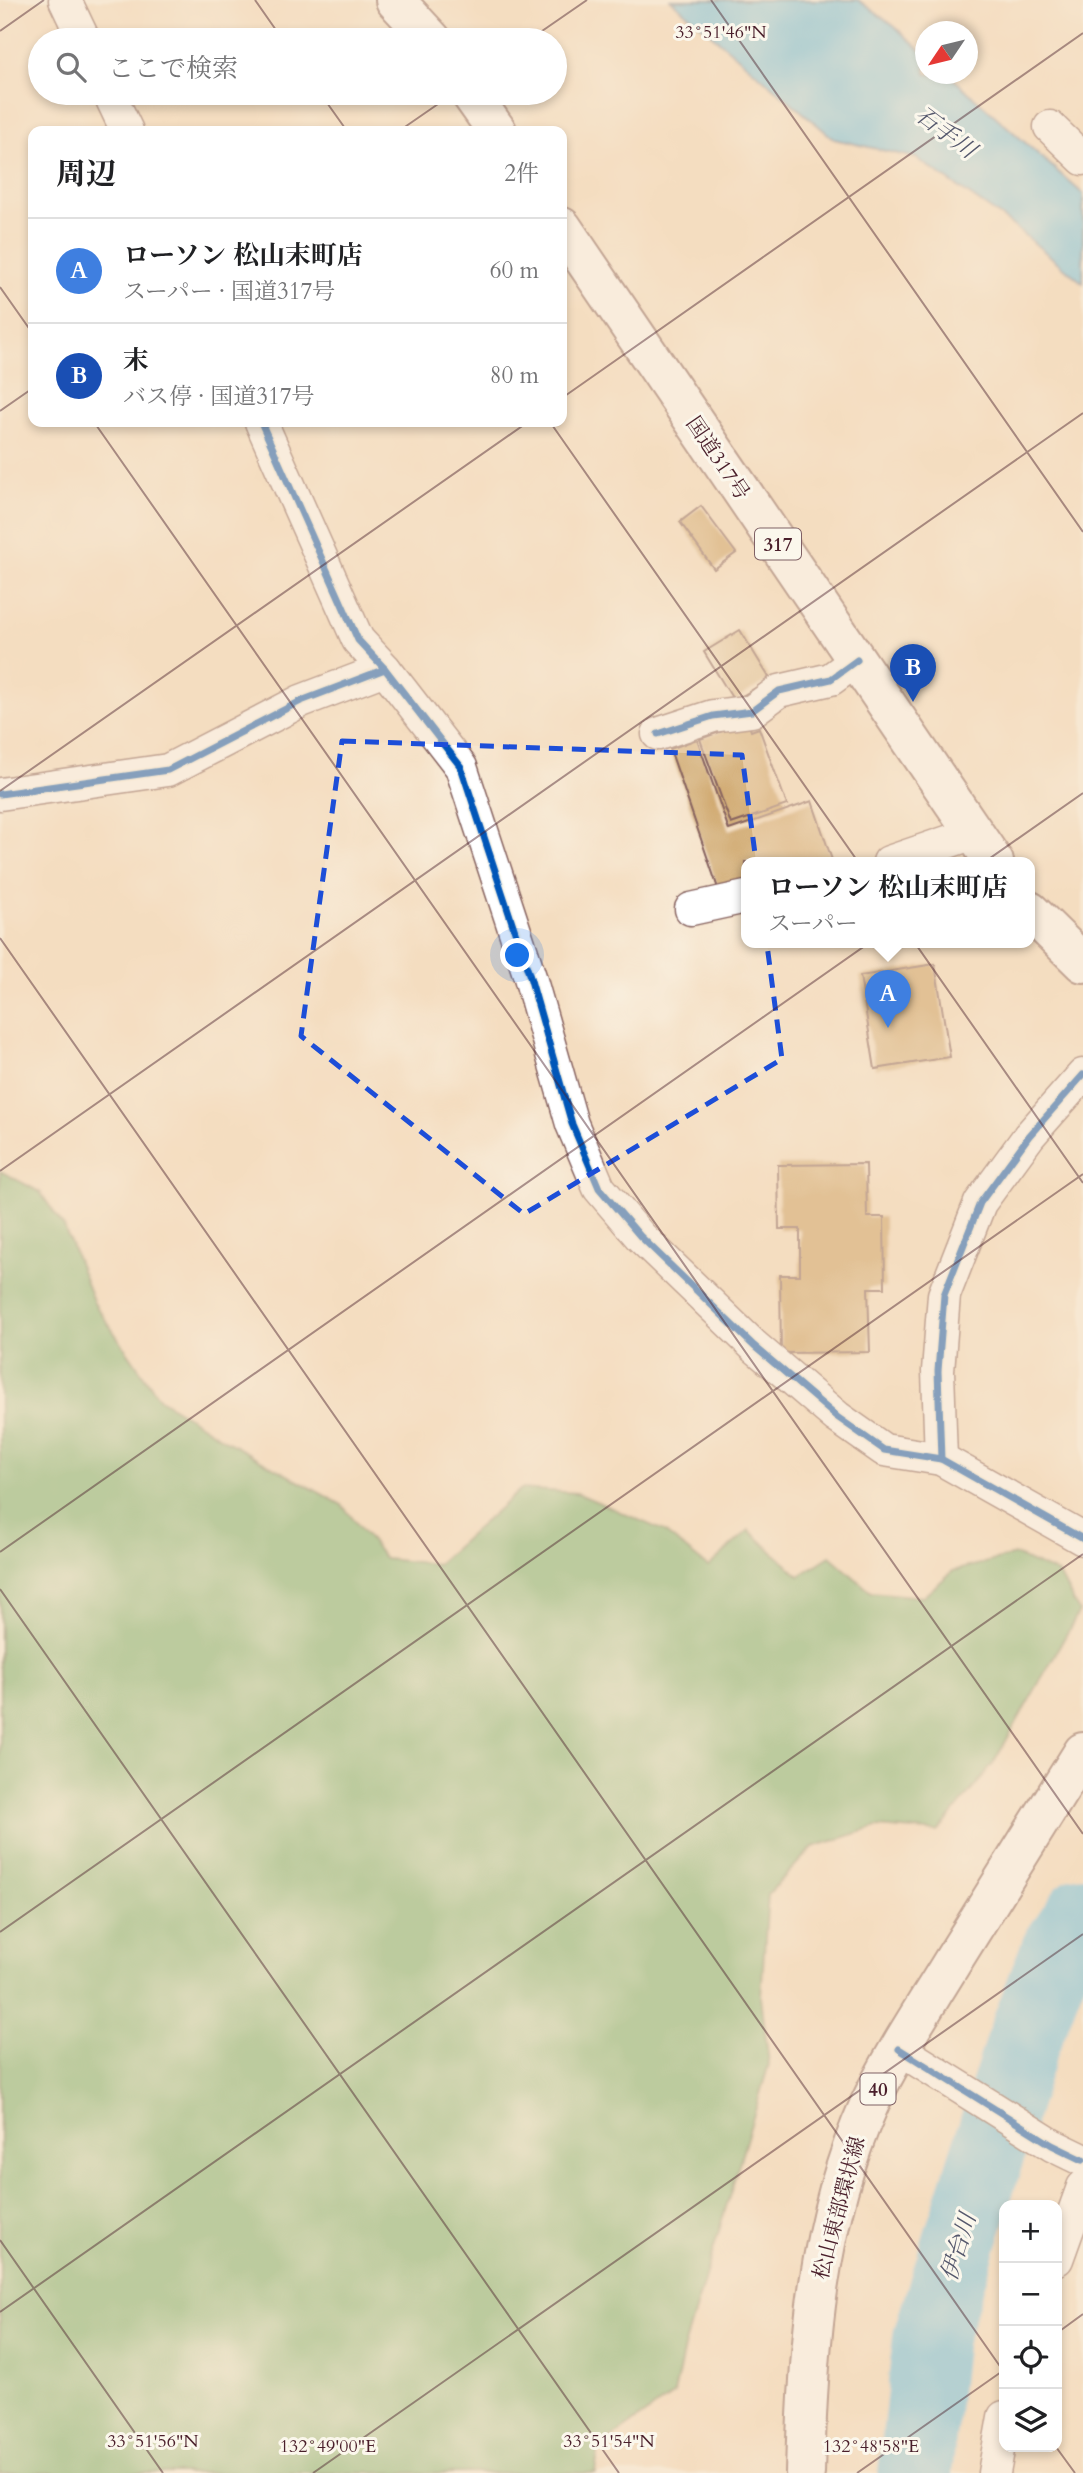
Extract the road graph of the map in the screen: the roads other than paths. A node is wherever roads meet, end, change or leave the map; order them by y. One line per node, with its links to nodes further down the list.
1 (65, 0): 3 (street)
2 (395, 0): 4 (main road)
3 (78, 28)
4 (421, 28)
5 (115, 105): 7 (street)
6 (479, 105): 8 (main road)
7 (125, 126)
8 (493, 126)
9 (1050, 127): 10 (street)
10 (1083, 159)
11 (567, 234): 13 (main road, 国道317号 / 317)
12 (263, 427): 14 (street)
13 (857, 660): 15 (street); 17 (main road, 国道317号 / 317)
14 (385, 669): 16 (street); 24 (street)
15 (658, 734)
16 (0, 794)
17 (984, 847): 18 (street)
18 (921, 857)
19 (741, 898): 20 (street)
20 (691, 909)
21 (1035, 916): 22 (main road)
22 (1083, 964)
23 (1083, 1075): 24 (street)
24 (941, 1459): 25 (street)
25 (1083, 1539)
26 (1083, 1752): 27 (main road, 松山東部環状線 / 40)
27 (899, 2049): 28 (street); 32 (main road, 松山東部環状線 / 40)
28 (1083, 2160)
29 (1083, 2187): 30 (street)
30 (1062, 2245)
31 (999, 2445): 33 (street)
32 (805, 2473)
33 (994, 2473)

